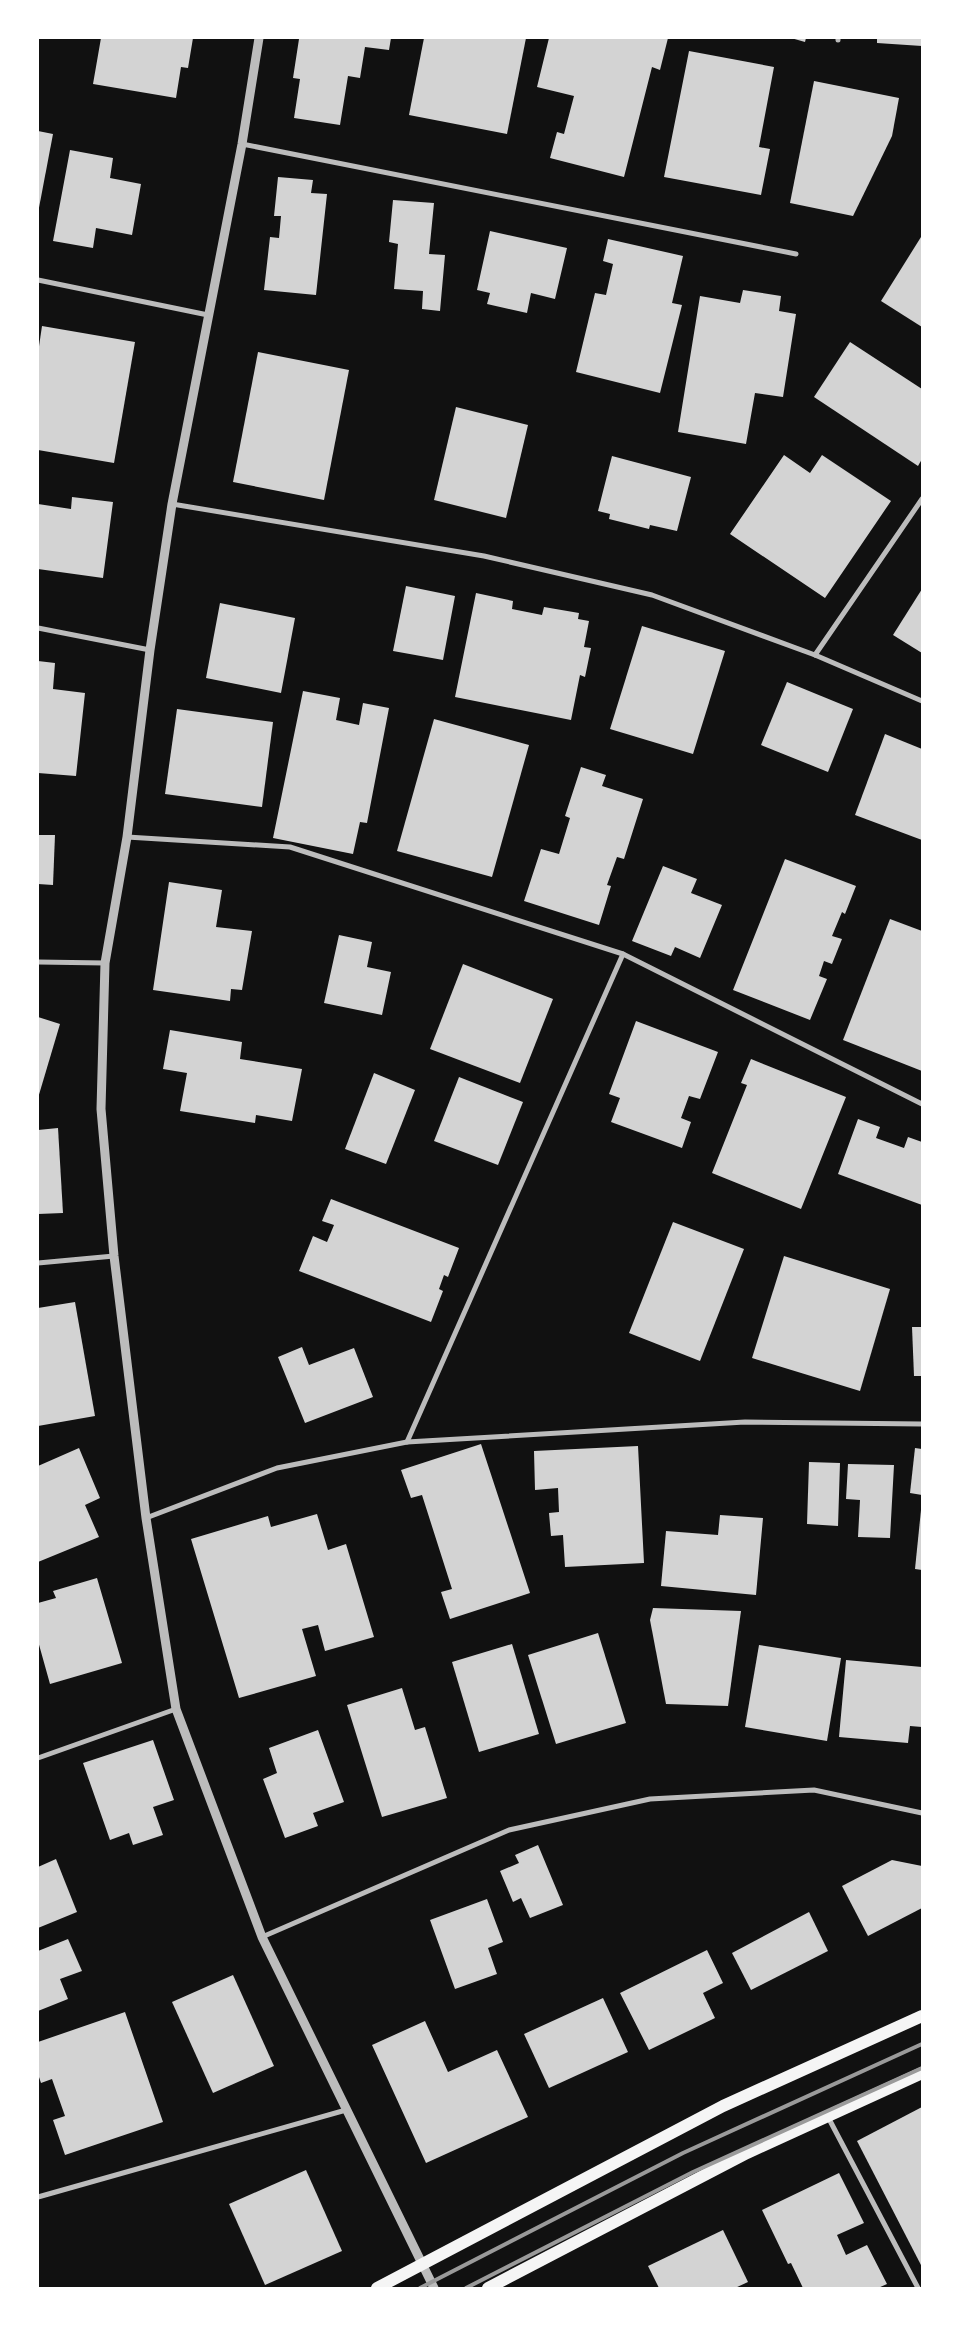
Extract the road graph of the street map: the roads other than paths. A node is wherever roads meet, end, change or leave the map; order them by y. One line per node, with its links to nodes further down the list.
1 (259, 38): 2 (street)
2 (242, 144): 3 (street); 5 (street)
3 (796, 254)
4 (38, 280): 5 (street)
5 (208, 315): 7 (street)
6 (922, 499): 10 (street)
7 (172, 504): 9 (street); 10 (street)
8 (38, 628): 9 (street)
9 (150, 650): 12 (street)
10 (815, 655): 11 (street)
11 (922, 701)
12 (127, 836): 13 (street); 15 (street)
13 (623, 954): 16 (street); 20 (street)
14 (38, 962): 15 (street)
15 (105, 963): 17 (street)
16 (922, 1104)
17 (114, 1256): 18 (street); 21 (street)
18 (38, 1264)
19 (922, 1424): 20 (street)
20 (407, 1442): 21 (street)
21 (146, 1518): 22 (street)
22 (176, 1709): 23 (street); 25 (street)
23 (38, 1758)
24 (922, 1813): 25 (street)
25 (262, 1937): 28 (street)
26 (922, 2016): 31 (main road)
27 (922, 2073): 29 (main road)
28 (346, 2110): 30 (street); 31 (street)
29 (828, 2116): 34 (main road); 35 (street)
30 (38, 2196)
31 (421, 2265): 32 (main road); 33 (street)
32 (376, 2288)
33 (434, 2288)
34 (488, 2288)
35 (918, 2288)

